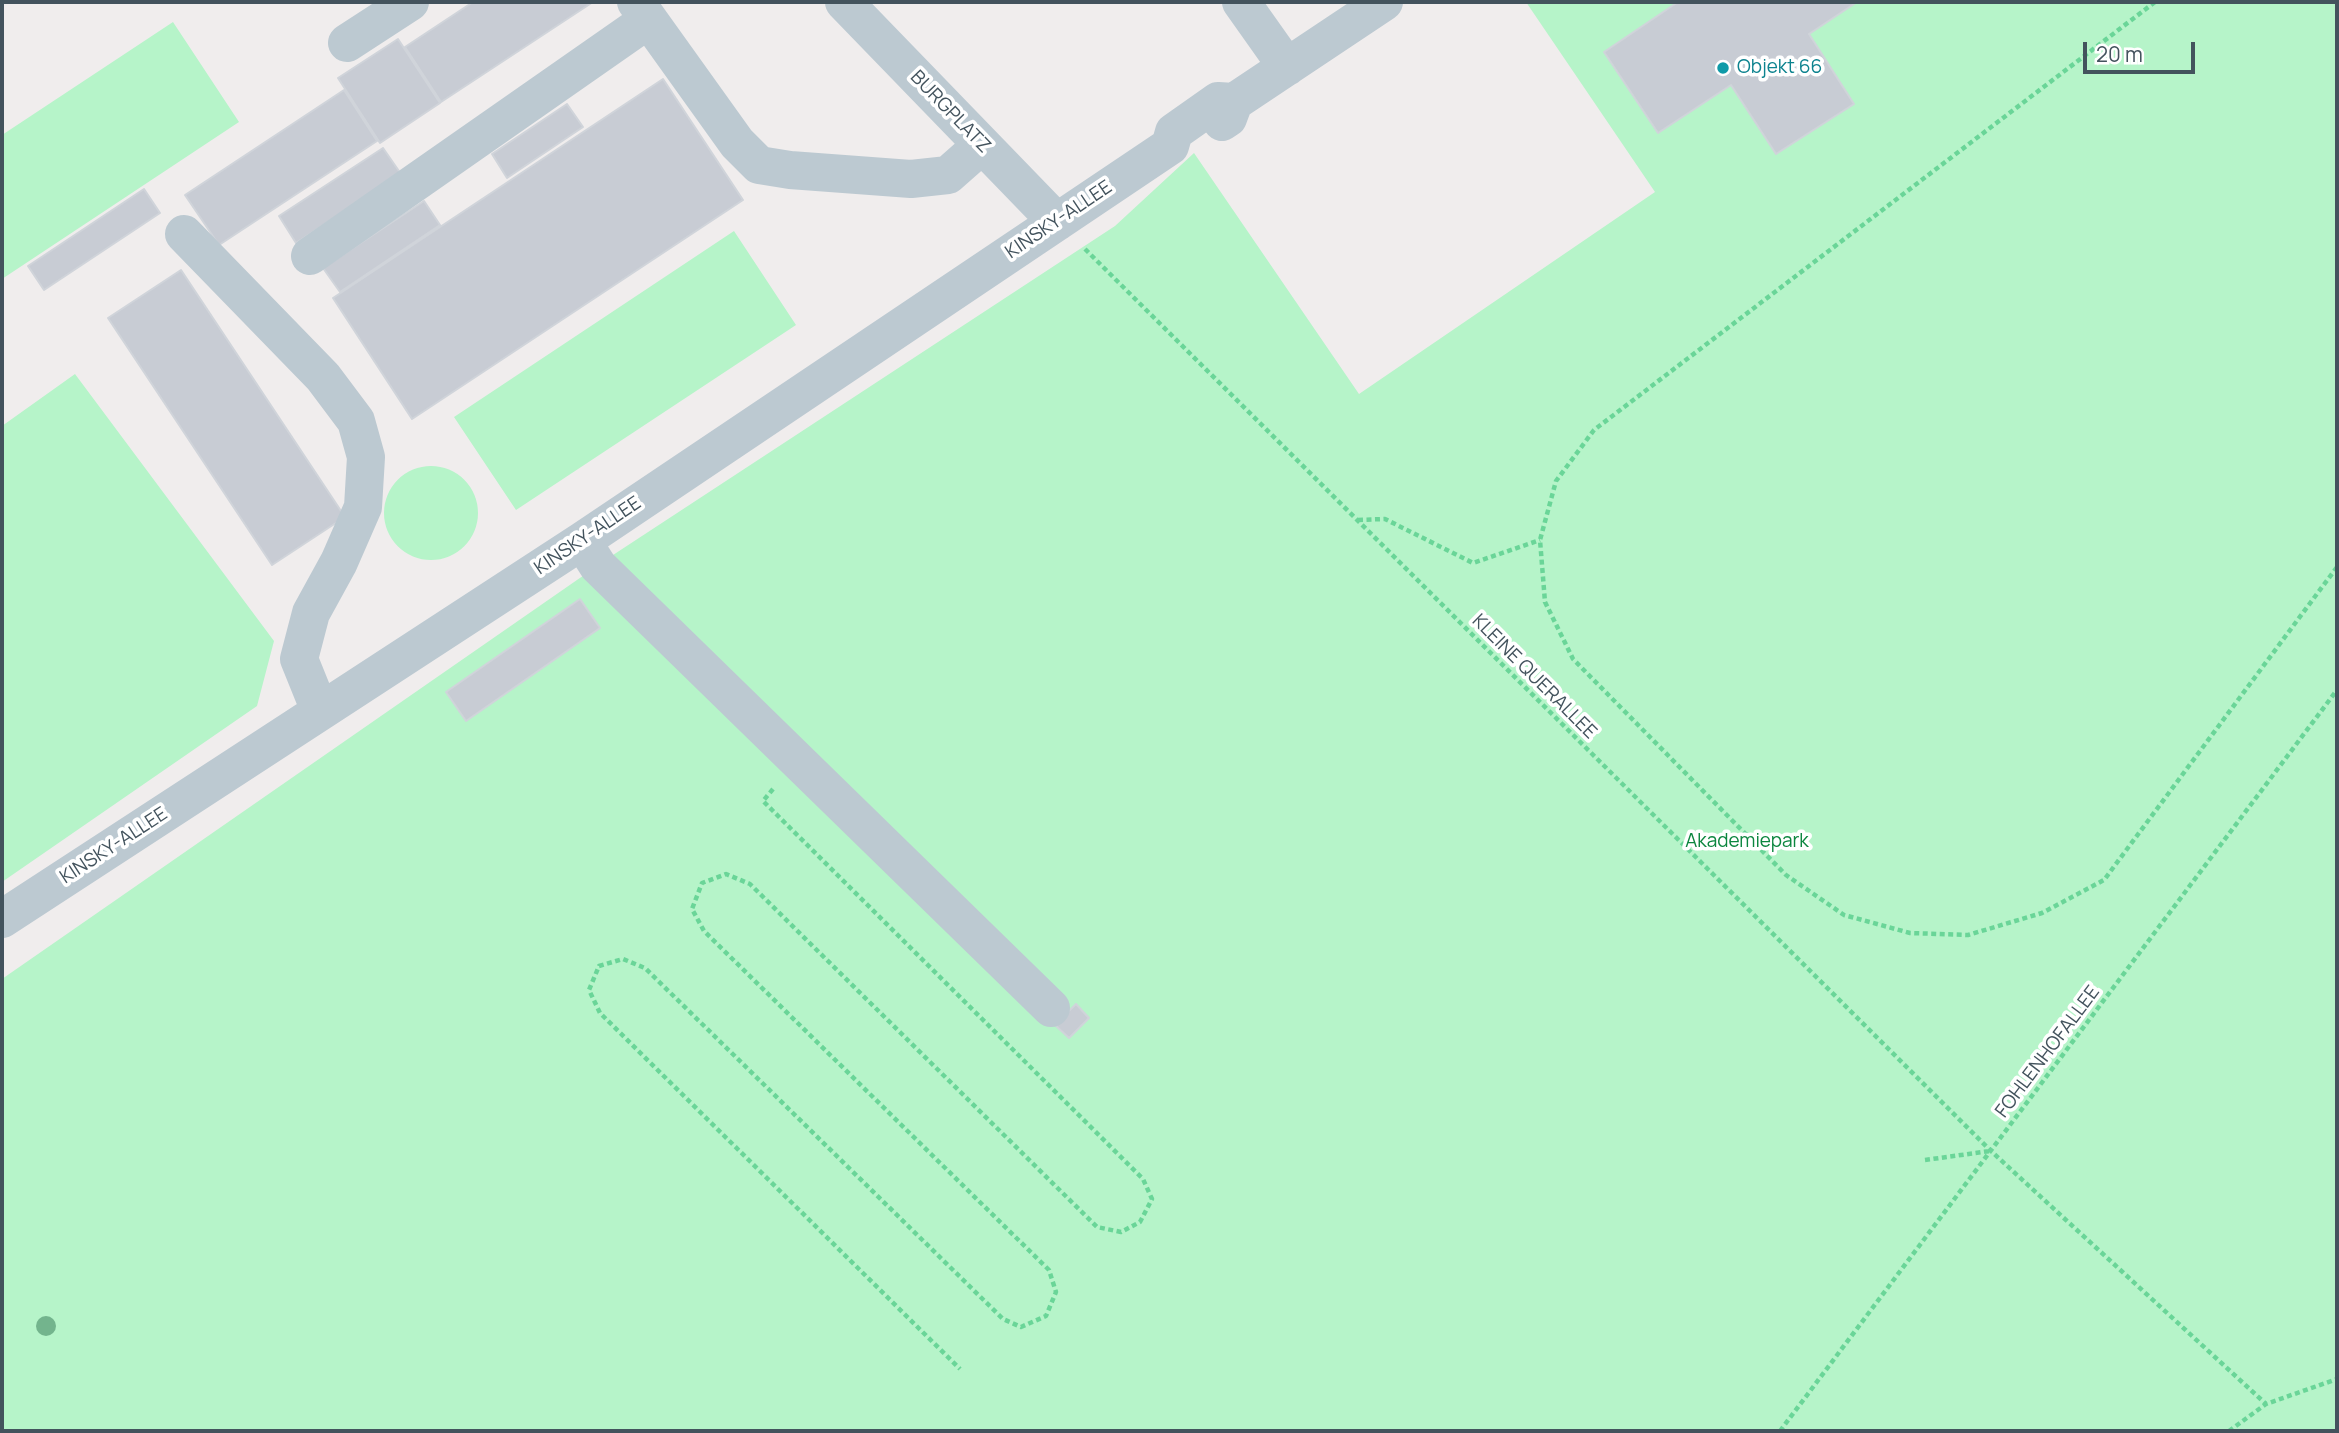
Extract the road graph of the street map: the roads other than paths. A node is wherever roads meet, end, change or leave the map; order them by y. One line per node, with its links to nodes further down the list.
1 (410, 2): 6 (lane)
2 (844, 2): 8 (lane, BURGPLATZ)
3 (1241, 2): 7 (lane)
4 (1384, 2): 7 (lane, KINSKY-ALLEE)
5 (642, 11): 8 (lane); 11 (lane)
6 (347, 43)
7 (1287, 67): 9 (lane, KINSKY-ALLEE)
8 (982, 145): 9 (lane, BURGPLATZ)
9 (1057, 222): 12 (lane, KINSKY-ALLEE)
10 (184, 234): 13 (lane)
11 (310, 256)
12 (582, 541): 13 (lane, KINSKY-ALLEE); 15 (lane)
13 (320, 711): 14 (lane, KINSKY-ALLEE)
14 (2, 919)
15 (1051, 1008)

